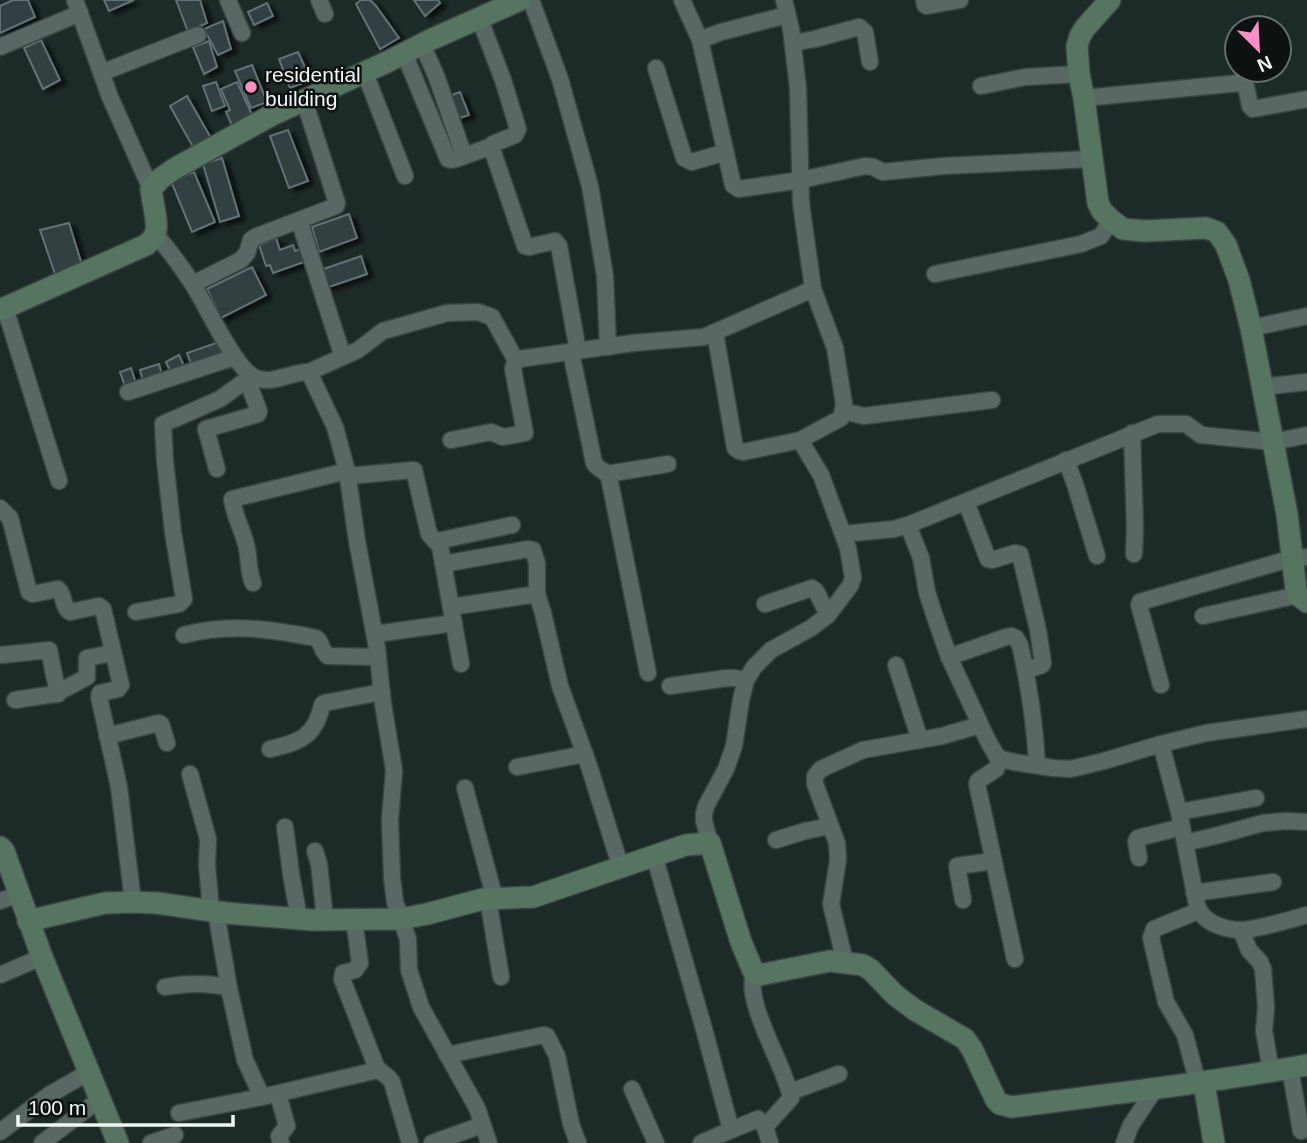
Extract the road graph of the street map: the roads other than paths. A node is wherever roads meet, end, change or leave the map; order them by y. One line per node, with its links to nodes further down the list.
1 (228, 0): 11 (street)
2 (531, 0): 42 (street)
3 (682, 0): 13 (street)
4 (923, 0): 5 (street)
5 (960, 0)
6 (1110, 0): 21 (street)
7 (509, 2): 10 (street)
8 (78, 7): 15 (street); 19 (street)
9 (786, 8): 13 (street); 14 (street)
10 (479, 18): 16 (street); 26 (street)
11 (242, 33)
12 (198, 35): 19 (street)
13 (700, 40): 27 (street)
14 (793, 43): 17 (street); 30 (street)
15 (0, 47)
16 (413, 49): 20 (street); 26 (street)
17 (870, 62)
18 (656, 68): 27 (street)
19 (101, 73): 31 (street)
20 (365, 73): 25 (street); 29 (street)
21 (1080, 74): 22 (street); 23 (street)
22 (981, 86)
23 (1084, 98): 24 (street); 28 (street)
24 (1307, 99)
25 (304, 100): 31 (street); 32 (street)
26 (492, 146): 43 (street)
27 (726, 152): 30 (street)
28 (1092, 159): 30 (street); 33 (street)
29 (405, 176)
30 (801, 180): 37 (street)
31 (151, 189): 34 (street)
32 (299, 220): 36 (street); 45 (street)
33 (1111, 220): 35 (street); 40 (street)
34 (156, 235): 36 (street); 38 (street)
35 (934, 274)
36 (193, 284): 44 (street)
37 (813, 289): 41 (street); 53 (street)
38 (2, 309): 64 (street)
39 (1307, 316): 40 (street)
40 (1251, 328): 50 (street)
41 (715, 332): 42 (street); 57 (street)
42 (608, 347): 43 (street)
43 (574, 351): 46 (street); 63 (street)
44 (235, 357): 48 (street); 51 (street)
45 (343, 357): 46 (street); 47 (street)
46 (516, 359): 56 (street)
47 (309, 372): 48 (street); 62 (street)
48 (250, 378): 61 (street); 79 (street)
49 (1307, 382): 50 (street)
50 (1262, 387): 58 (street)
51 (128, 392)
52 (992, 400): 53 (street)
53 (843, 411): 57 (street)
54 (1132, 433): 58 (street); 59 (street); 71 (street)
55 (1307, 435): 58 (street)
56 (451, 440)
57 (801, 440): 69 (street)
58 (1273, 442): 73 (street)
59 (1066, 460): 65 (street); 72 (street)
60 (668, 464): 63 (street)
61 (218, 469)
62 (348, 473): 70 (street); 75 (street); 83 (street)
63 (607, 474): 92 (street)
64 (59, 481)
65 (966, 502): 68 (street); 91 (street)
66 (0, 508): 85 (street)
67 (512, 525): 70 (street)
68 (908, 525): 69 (street); 88 (street)
69 (843, 534): 81 (street)
70 (437, 541): 74 (street)
71 (1134, 554)
72 (1097, 556)
73 (1300, 557): 77 (street); 94 (street)
74 (443, 564): 76 (street); 80 (street)
75 (253, 583)
76 (537, 594): 80 (street); 106 (street)
77 (1303, 598): 82 (street)
78 (765, 604): 81 (street)
79 (136, 612)
80 (453, 615): 83 (street); 89 (street)
81 (828, 615): 93 (street)
82 (1203, 616)
83 (374, 634): 87 (street)
84 (184, 635): 87 (street)
85 (113, 653): 97 (street); 101 (street)
86 (2, 655): 97 (street)
87 (378, 657): 96 (street)
88 (949, 657): 91 (street); 100 (street)
89 (461, 664)
90 (896, 665): 102 (street)
91 (1026, 670): 108 (street)
92 (648, 673)
93 (746, 680): 95 (street); 118 (street)
94 (1161, 685)
95 (670, 686)
96 (382, 692): 105 (street); 137 (street)
97 (58, 694): 98 (street)
98 (15, 700)
99 (1307, 719): 104 (street)
100 (980, 725): 102 (street); 107 (street)
101 (107, 736): 103 (street); 130 (street)
102 (920, 740): 114 (street)
103 (167, 743)
104 (1161, 744): 108 (street); 116 (street)
105 (270, 749)
106 (585, 754): 109 (street); 124 (street)
107 (1001, 759): 108 (street); 123 (street)
108 (1037, 765)
109 (517, 767)
110 (190, 774): 131 (street)
111 (466, 788): 128 (street)
112 (1256, 798): 116 (street)
113 (1307, 822): 116 (street)
114 (830, 825): 117 (street); 142 (street)
115 (285, 827): 134 (street)
116 (1182, 827): 122 (street); 126 (street)
117 (776, 840)
118 (710, 843): 121 (street); 143 (street)
119 (0, 847): 127 (street)
120 (315, 851): 135 (street)
121 (654, 855): 124 (street); 162 (street)
122 (1139, 858)
123 (993, 862): 129 (street); 141 (street)
124 (621, 868): 128 (street)
125 (1273, 882): 126 (street)
126 (1194, 893): 132 (street)
127 (10, 897): 138 (street)
128 (492, 899): 137 (street); 145 (street)
129 (963, 900)
130 (133, 902): 131 (street); 138 (street)
131 (214, 911): 134 (street); 147 (street)
132 (1198, 911): 139 (street); 153 (street)
133 (1307, 915): 139 (street)
134 (299, 918): 135 (street)
135 (325, 919): 136 (street)
136 (354, 919): 137 (street); 150 (street)
137 (400, 919): 148 (street)
138 (28, 920): 140 (street)
139 (1241, 930): 149 (street)
140 (41, 957): 144 (street); 151 (street)
141 (1015, 959)
142 (845, 962): 143 (street); 155 (street)
143 (754, 973): 156 (street)
144 (0, 975)
145 (501, 977)
146 (165, 987): 147 (street)
147 (229, 988): 158 (street)
148 (447, 1055): 161 (street); 174 (street)
149 (1289, 1068): 153 (street); 163 (street)
150 (378, 1070): 157 (street); 171 (street)
151 (89, 1072): 159 (street); 164 (street)
152 (839, 1074): 156 (street)
153 (1201, 1083): 155 (street); 178 (street)
154 (632, 1089): 175 (street)
155 (1155, 1089): 177 (street)
156 (790, 1092): 166 (street)
157 (278, 1094): 158 (street); 170 (street)
158 (261, 1097): 160 (street)
159 (100, 1099): 167 (street); 168 (street)
160 (179, 1113)
161 (482, 1125): 172 (street); 173 (street)
162 (731, 1130): 166 (street); 176 (street)
163 (1301, 1131)
164 (0, 1132)
165 (175, 1135): 169 (street)
166 (768, 1135)
167 (42, 1143)
168 (118, 1143)
169 (151, 1143)
170 (281, 1143)
171 (410, 1143)
172 (432, 1143)
173 (489, 1143)
174 (578, 1143)
175 (656, 1143)
176 (701, 1143)
177 (1124, 1143)
178 (1214, 1143)

